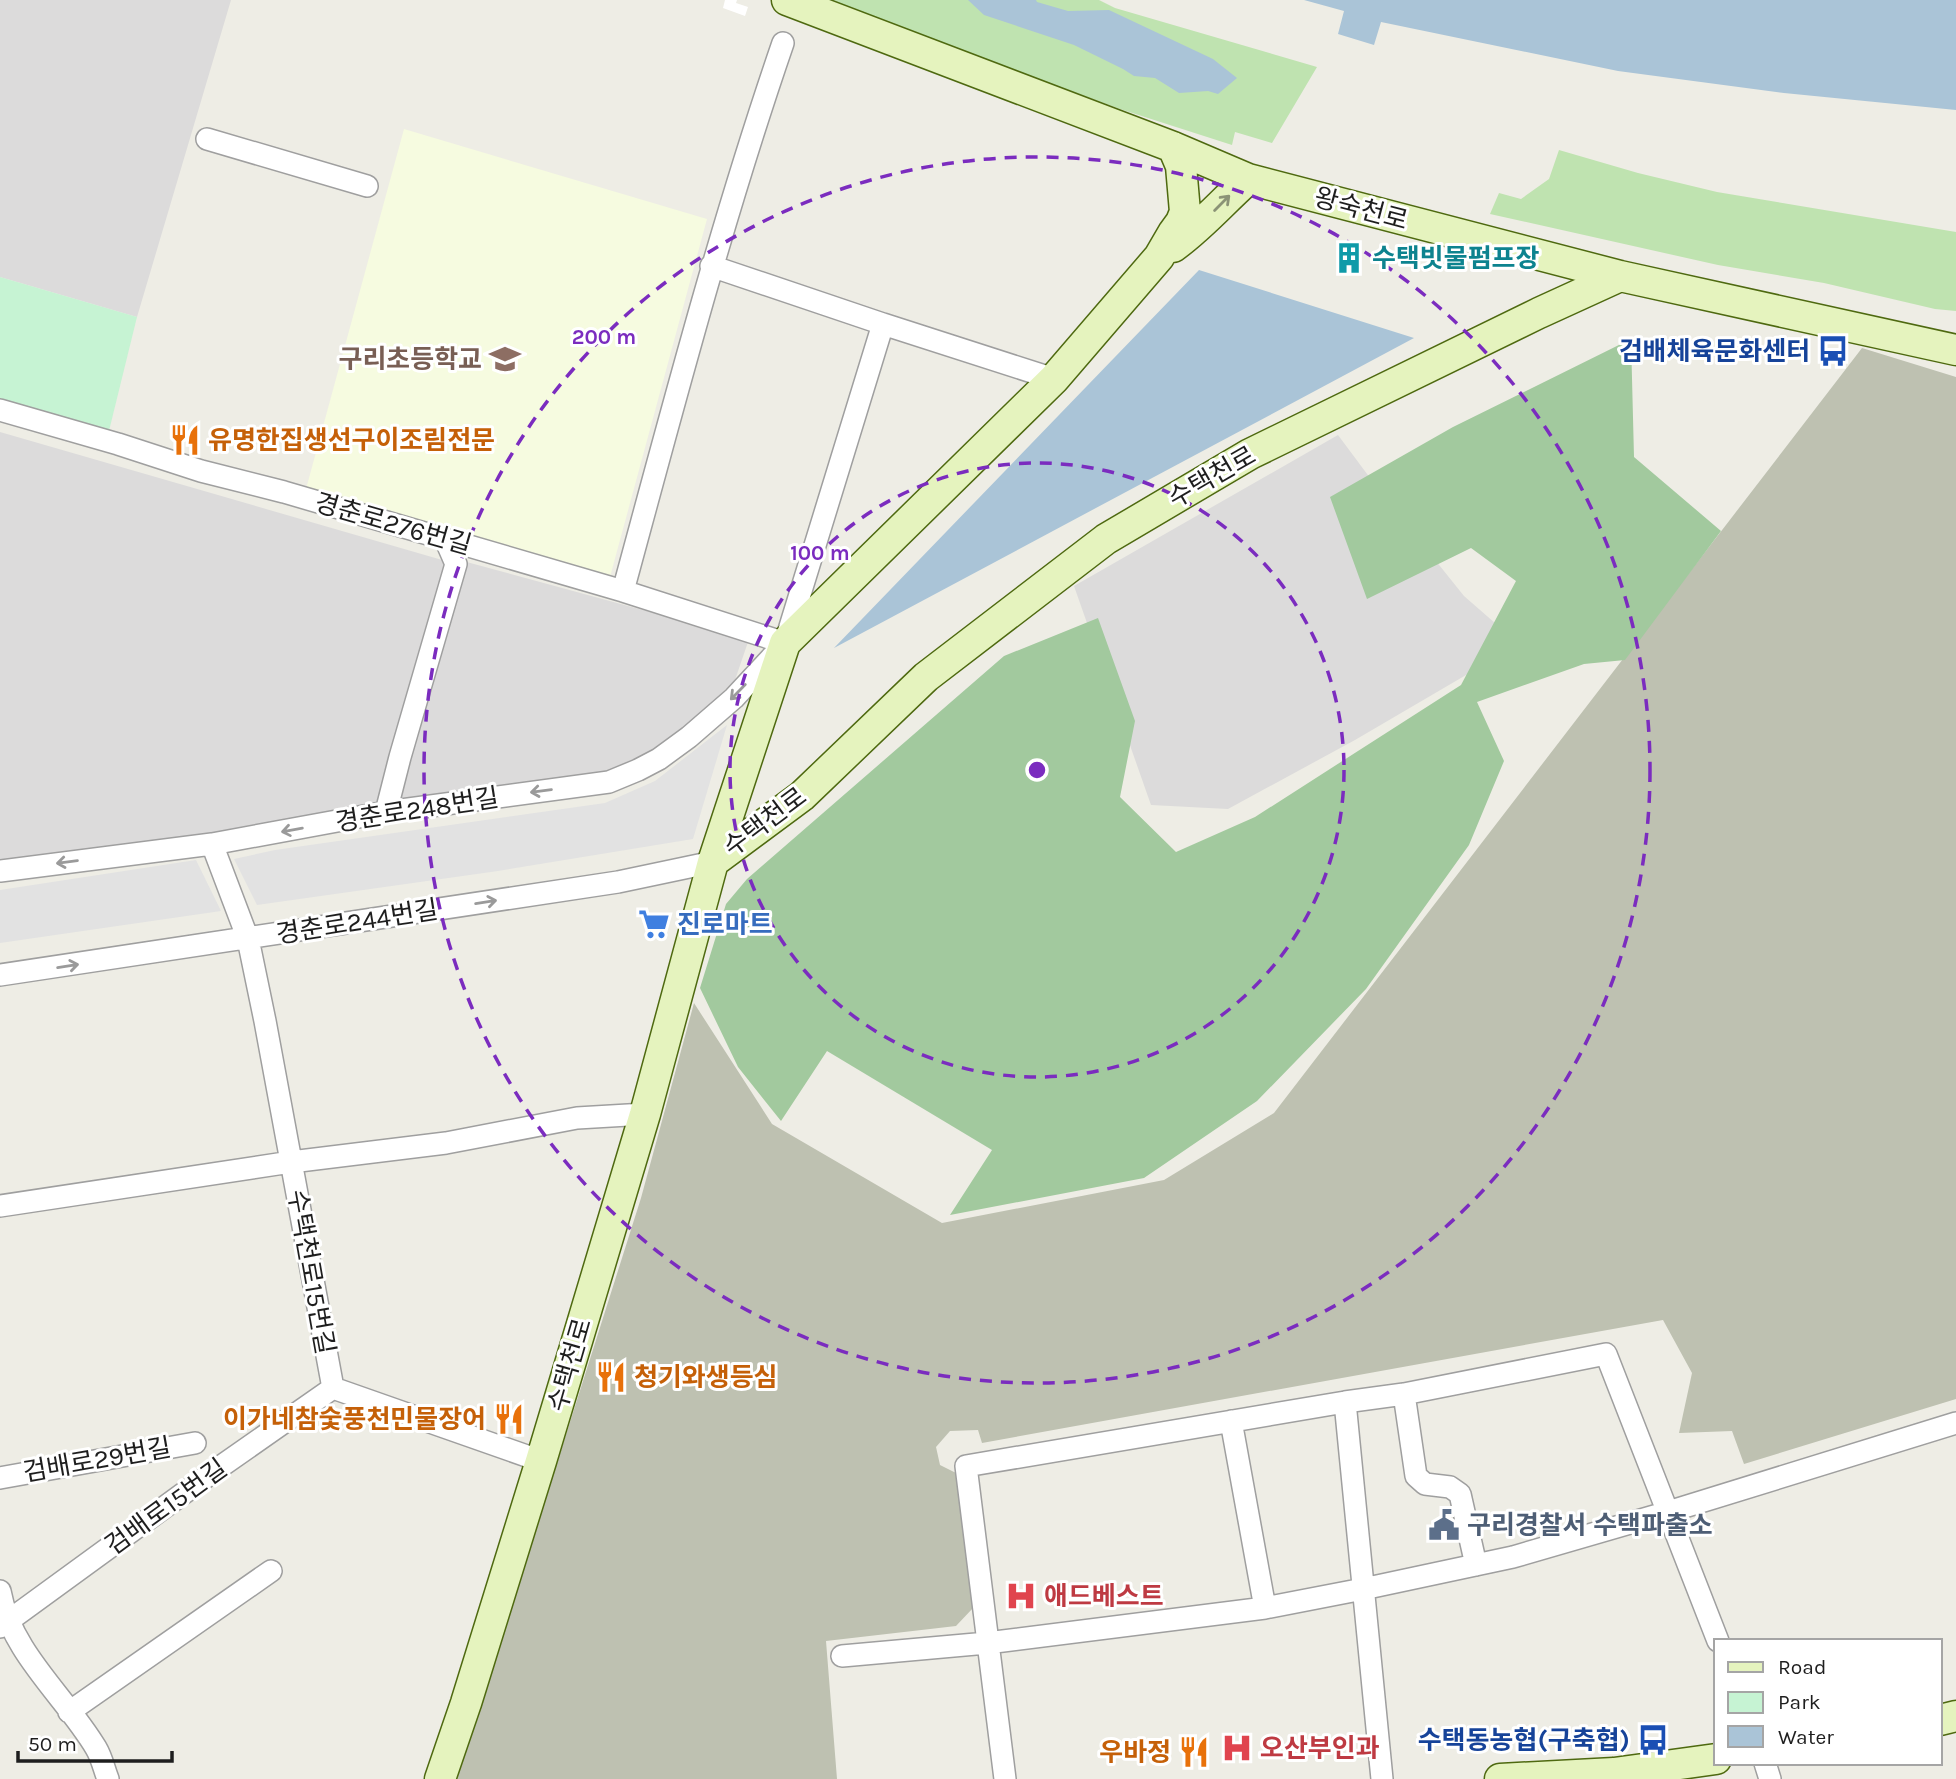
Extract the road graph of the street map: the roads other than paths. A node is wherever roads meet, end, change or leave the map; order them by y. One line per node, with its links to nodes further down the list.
1 (787, 0): 4 (street, 왕숙천로)
2 (783, 43): 8 (street)
3 (207, 139): 6 (street)
4 (1173, 147): 5 (street, 왕숙천로); 7 (street)
5 (1248, 179): 7 (street, one-way to 5); 9 (street, 왕숙천로)
6 (368, 186)
7 (1159, 257): 12 (street)
8 (711, 266): 10 (street); 15 (street)
9 (1620, 276): 11 (street, 왕숙천로); 18 (street, 수택천로)
10 (884, 324): 12 (street); 16 (street)
11 (1954, 354)
12 (1054, 379): 16 (street)
13 (0, 410): 14 (street, 경춘로276번길)
14 (446, 541): 15 (street, 경춘로276번길); 19 (street)
15 (623, 591): 16 (street, 경춘로276번길)
16 (785, 643): 17 (street); 19 (street, 경춘로248번길, one-way to 19)
17 (739, 782): 18 (street); 21 (street)
18 (788, 806): 21 (street, 수택천로)
19 (386, 812): 20 (street, 경춘로248번길, one-way to 20)
20 (212, 844): 22 (street, 경춘로248번길, one-way to 22); 23 (street, 수택천로15번길)
21 (713, 862): 23 (street, 경춘로244번길, one-way to 21); 25 (street, 수택천로)
22 (0, 872)
23 (248, 939): 24 (street, 경춘로244번길, one-way to 23); 26 (street, 수택천로15번길)
24 (0, 975)
25 (645, 1114): 26 (street); 34 (street, 수택천로)
26 (291, 1162): 27 (street); 28 (street, 수택천로15번길)
27 (0, 1206)
28 (332, 1388): 34 (street, 수택천로15번길); 42 (street, 검배로15번길)
29 (1404, 1394): 30 (street); 36 (street); 37 (street)
30 (1345, 1402): 31 (street); 39 (street)
31 (1231, 1421): 41 (street); 44 (street)
32 (1956, 1423): 36 (street)
33 (195, 1443): 35 (street, 검배로29번길)
34 (541, 1461): 49 (street, 수택천로)
35 (0, 1478)
36 (1668, 1513): 37 (street); 43 (street)
37 (1476, 1564): 39 (street)
38 (271, 1571): 46 (street)
39 (1363, 1589): 41 (street); 51 (street)
40 (0, 1591): 42 (street)
41 (1265, 1608): 44 (street)
42 (4, 1624): 46 (street)
43 (1717, 1639)
44 (988, 1643): 45 (street); 50 (street)
45 (842, 1656)
46 (69, 1712): 48 (street)
47 (1714, 1759): 52 (street)
48 (108, 1779)
49 (440, 1779)
50 (1005, 1779)
51 (1382, 1779)
52 (1500, 1779)

